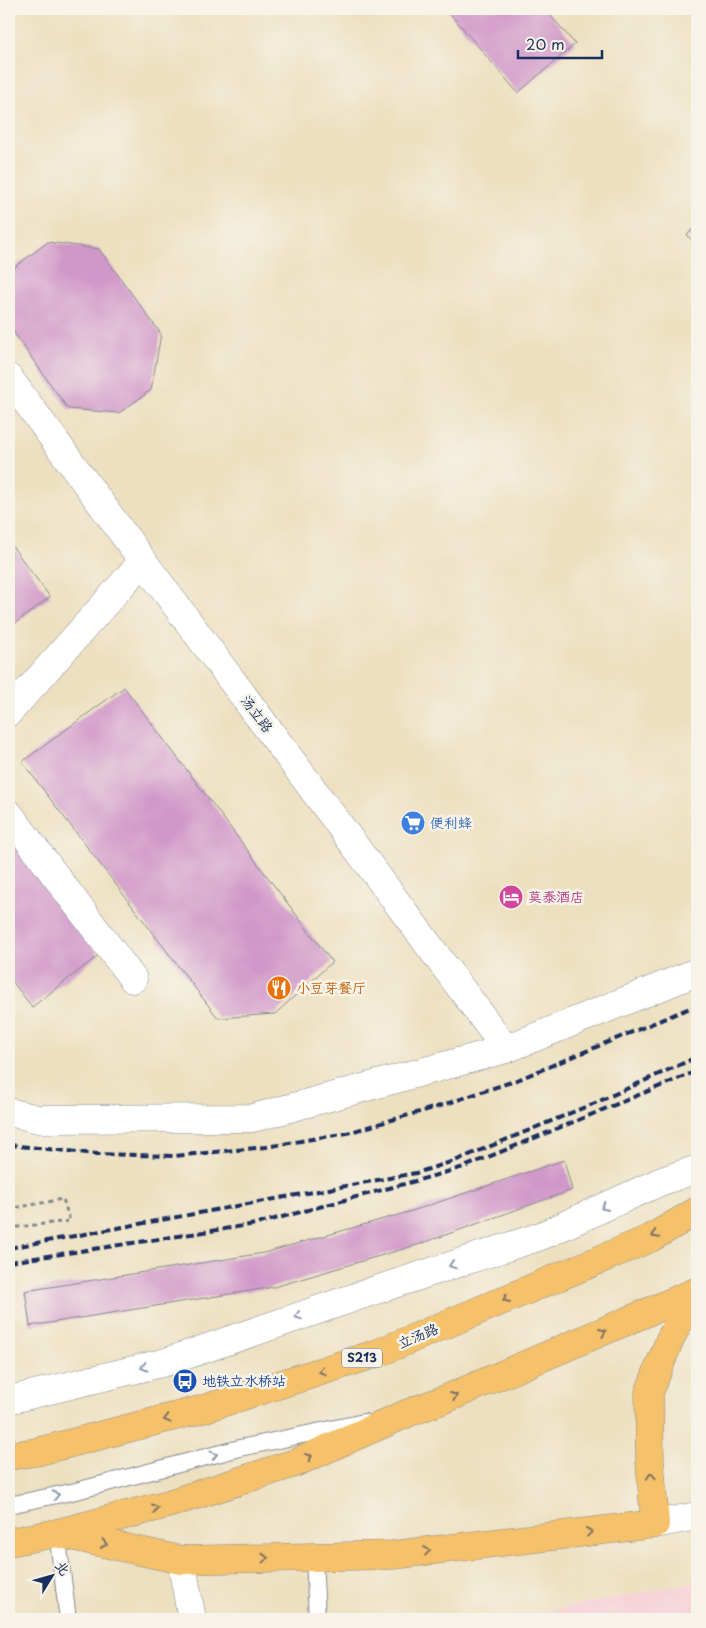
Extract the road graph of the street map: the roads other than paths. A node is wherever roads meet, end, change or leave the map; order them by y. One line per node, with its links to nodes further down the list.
1 (9, 378): 2 (street, 汤立路)
2 (143, 561): 3 (street); 7 (street, 汤立路)
3 (9, 712)
4 (9, 814): 6 (street)
5 (697, 972): 7 (street)
6 (133, 979)
7 (506, 1048): 8 (street)
8 (9, 1112)
9 (697, 1169): 12 (street, one-way to 12)
10 (697, 1211): 14 (main road, 立汤路 / S213, one-way to 14)
11 (696, 1292): 13 (main road, one-way to 11); 17 (main road, one-way to 11)
12 (9, 1400)
13 (408, 1413): 15 (lane, one-way to 13); 18 (main road, one-way to 13)
14 (9, 1456)
15 (9, 1505)
16 (697, 1516): 17 (street)
17 (654, 1524): 21 (main road, one-way to 17)
18 (57, 1533): 19 (main road); 20 (street); 22 (main road, one-way to 22); 23 (lane)
19 (9, 1542)
20 (9, 1555)
21 (314, 1557): 22 (main road, one-way to 21); 25 (lane)
22 (181, 1560): 24 (street)
23 (68, 1619)
24 (192, 1619)
25 (317, 1619)

